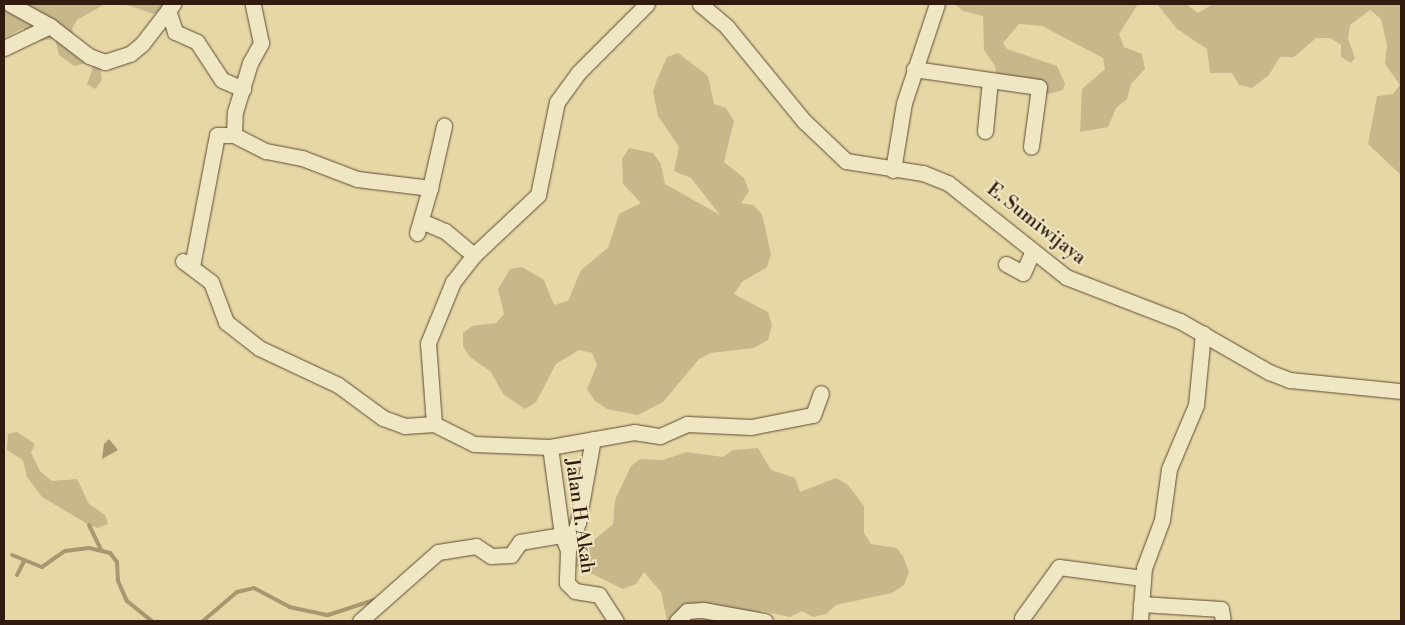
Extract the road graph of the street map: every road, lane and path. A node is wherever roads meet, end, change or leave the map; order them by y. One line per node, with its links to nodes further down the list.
1 (10, 4): 7 (street)
2 (253, 4): 11 (street)
3 (647, 4): 19 (street)
4 (700, 4): 16 (street, E. Sumiwijaya)
5 (937, 4): 9 (street)
6 (170, 7): 7 (street); 11 (street)
7 (50, 26): 8 (street)
8 (4, 48)
9 (914, 69): 10 (street); 16 (street)
10 (990, 80): 13 (street); 15 (street)
11 (243, 89): 14 (street)
12 (444, 126): 17 (street)
13 (985, 131)
14 (234, 135): 17 (street); 24 (street)
15 (1031, 146)
16 (893, 170): 18 (street, E. Sumiwijaya)
17 (430, 188): 19 (street)
18 (1033, 251): 20 (street); 21 (street, E. Sumiwijaya)
19 (474, 256): 24 (street)
20 (1006, 264)
21 (1203, 333): 22 (street, E. Sumiwijaya); 29 (street)
22 (1401, 391)
23 (821, 394): 25 (street)
24 (434, 424): 26 (street)
25 (593, 439): 26 (street); 28 (street)
26 (550, 447): 27 (street, Jalan H. Akah)
27 (562, 535): 28 (street, Jalan H. Akah); 32 (street)
28 (568, 550): 33 (street, Jalan H. Akah)
29 (1142, 578): 30 (street); 31 (street)
30 (1141, 604): 36 (street); 37 (street)
31 (1022, 618)
32 (360, 621)
33 (616, 621)
34 (677, 621): 35 (street)
35 (765, 621)
36 (1140, 621)
37 (1223, 621)

